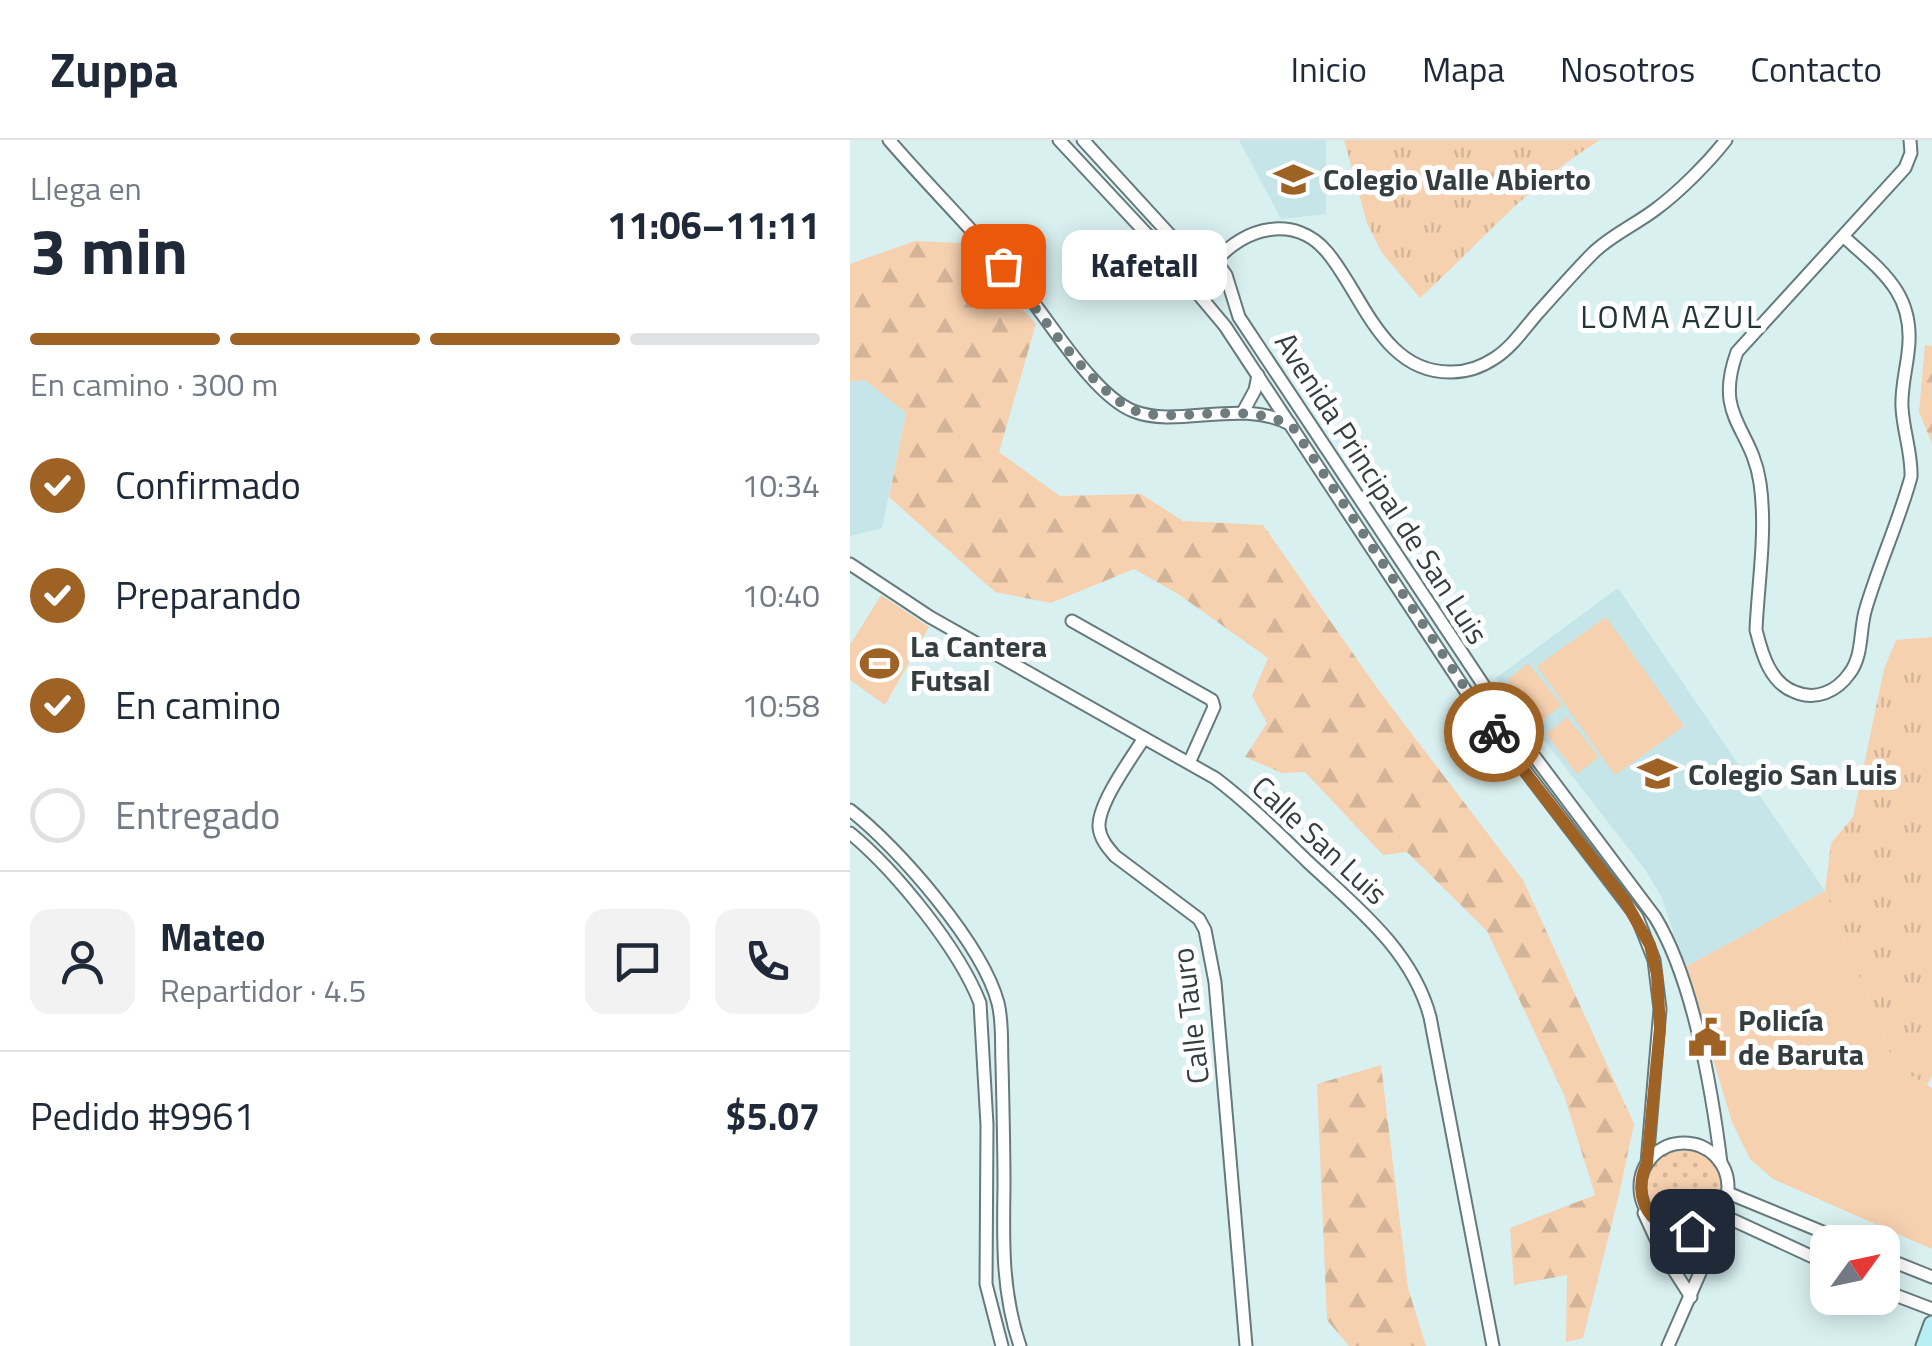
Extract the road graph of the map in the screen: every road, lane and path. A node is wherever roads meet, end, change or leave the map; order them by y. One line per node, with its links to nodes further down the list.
1 (889, 140): 10 (street)
2 (1059, 140): 8 (street, Avenida Principal de San Luis)
3 (1083, 140): 7 (street)
4 (1726, 140): 7 (street)
5 (1910, 140): 6 (street)
6 (1844, 237): 6 (street)
7 (1211, 259): 8 (street); 18 (street, Avenida Principal de San Luis)
8 (1188, 281): 9 (street, Avenida Principal de San Luis)
9 (1258, 375): 10 (street); 11 (street, Avenida Principal de San Luis)
10 (1243, 412): 11 (street)
11 (1292, 426): 19 (street, Avenida Principal de San Luis)
12 (850, 564): 14 (street, Calle San Luis)
13 (1072, 622): 15 (street)
14 (1144, 738): 15 (street, Calle San Luis); 33 (street, Calle Tauro)
15 (1189, 763): 34 (street, Calle San Luis)
16 (850, 810): 32 (street)
17 (850, 833): 31 (street)
18 (1721, 1162): 19 (street); 20 (street)
19 (1647, 1163): 21 (street)
20 (1728, 1192): 22 (street); 23 (street)
21 (1643, 1204): 22 (street); 27 (street)
22 (1717, 1217): 24 (street); 27 (street)
23 (1810, 1226)
24 (1810, 1256)
25 (1900, 1264): 26 (street)
26 (1932, 1277)
27 (1690, 1297): 35 (street)
28 (1900, 1297): 29 (street)
29 (1932, 1309)
30 (1932, 1324): 36 (main road)
31 (1002, 1346)
32 (1020, 1346)
33 (1246, 1346)
34 (1493, 1346)
35 (1668, 1346)
36 (1924, 1346)

